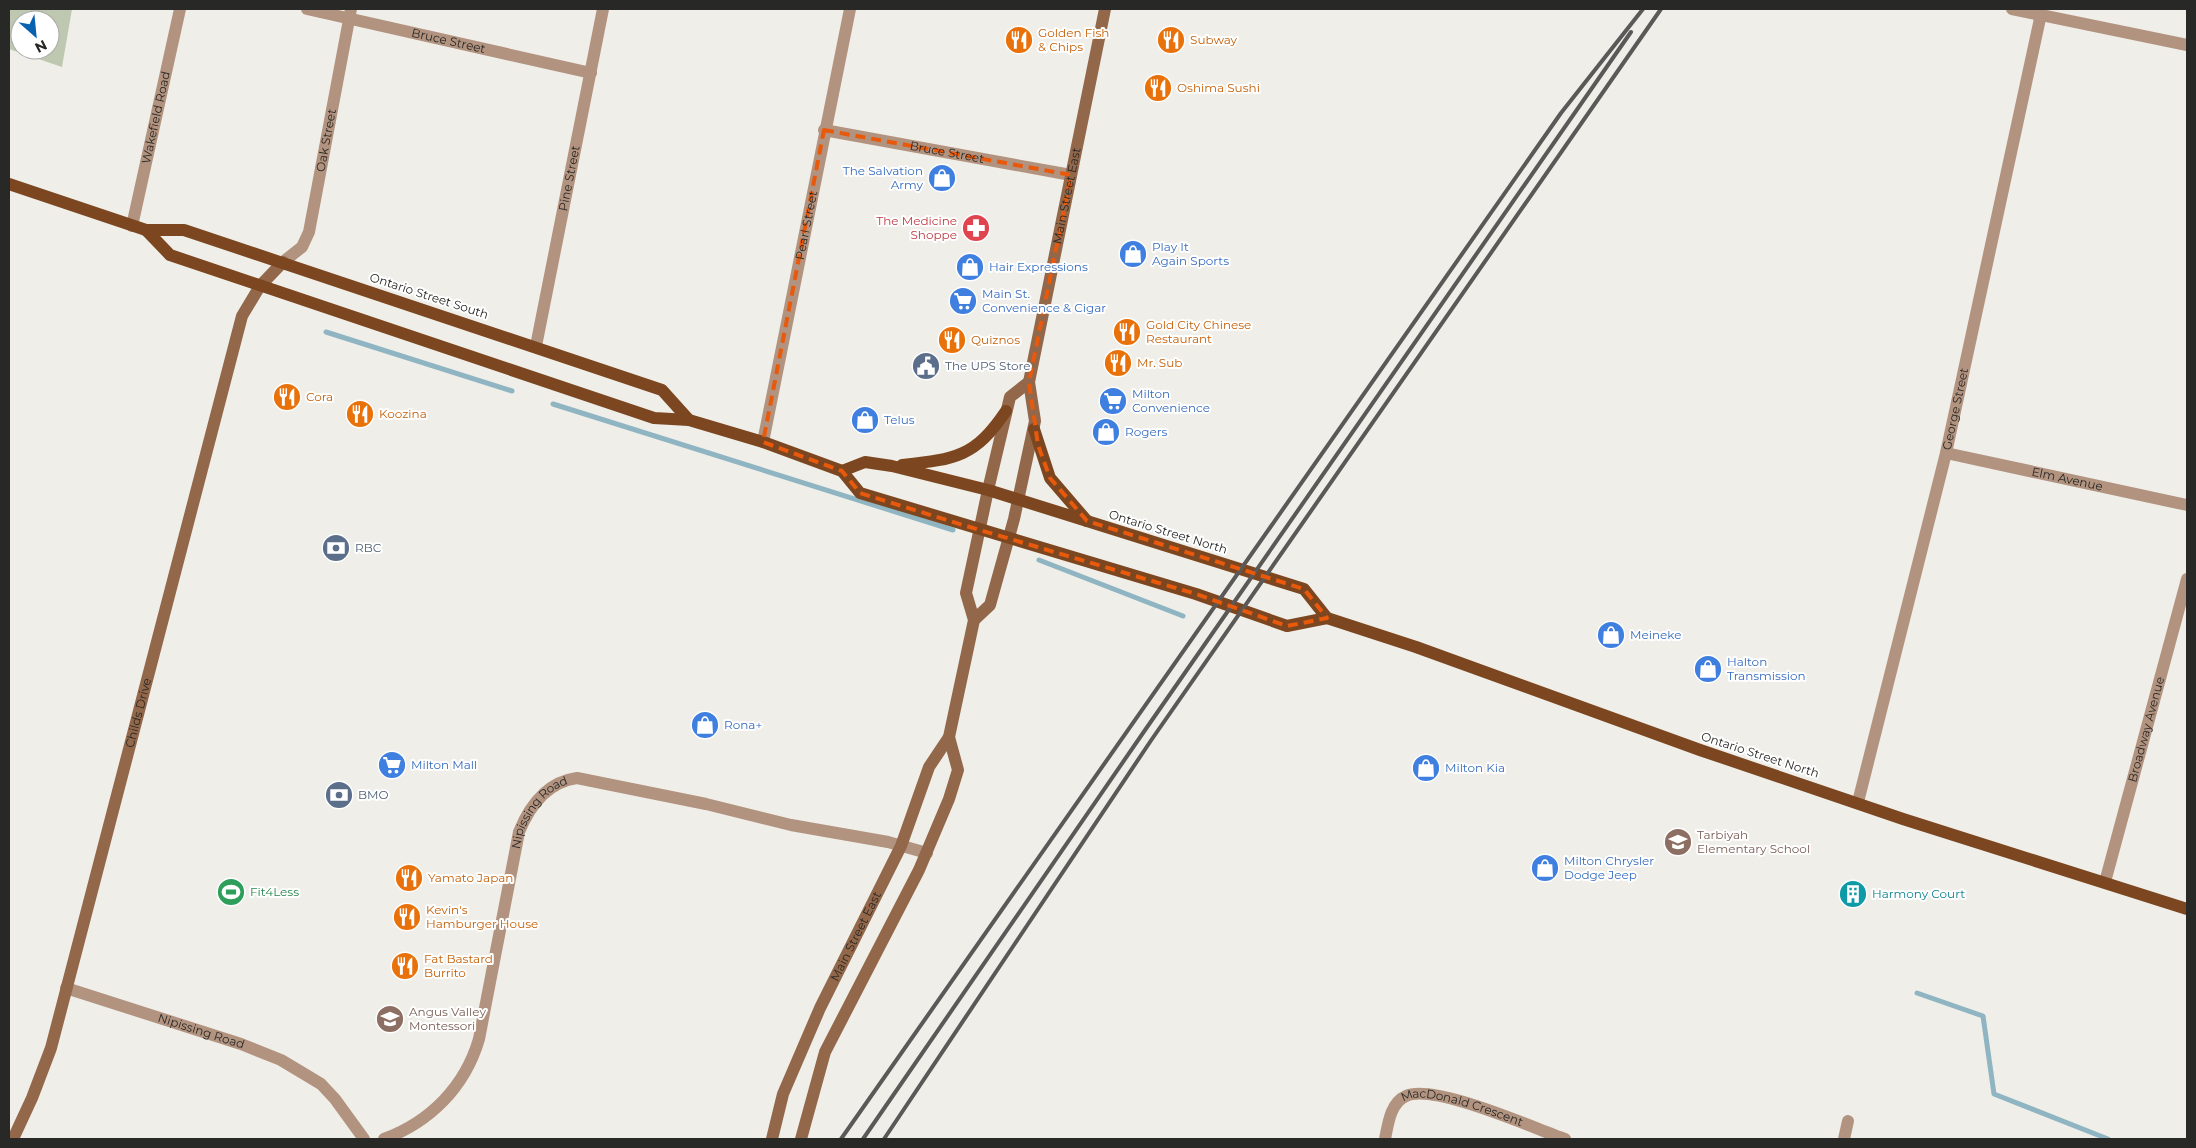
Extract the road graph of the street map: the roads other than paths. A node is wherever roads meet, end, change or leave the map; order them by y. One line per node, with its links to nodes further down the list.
1 (180, 9): 14 (street, Wakefield Road)
2 (307, 9): 7 (street, Bruce Street)
3 (603, 9): 10 (street, Pine Street)
4 (850, 9): 11 (street, Pearl Street)
5 (1105, 9): 12 (main road, Main Street East)
6 (2012, 9): 8 (street)
7 (350, 13): 10 (street, Bruce Street); 16 (street, Oak Street)
8 (2040, 14): 9 (street); 24 (street, George Street)
9 (2187, 45)
10 (591, 73): 18 (street, Pine Street)
11 (824, 130): 12 (street, Bruce Street); 23 (street, Pearl Street)
12 (1071, 175): 19 (main road, Main Street East)
13 (9, 184): 14 (main road, Ontario Street South)
14 (132, 226): 15 (main road, Ontario Street South)
15 (146, 230): 16 (main road, Ontario Street South); 17 (main road)
16 (283, 262): 17 (main road, Childs Drive); 18 (main road, Ontario Street South)
17 (260, 286): 21 (main road); 42 (main road, Childs Drive)
18 (536, 346): 21 (main road, Ontario Street South)
19 (1029, 382): 20 (main road, Main Street East); 22 (main road, Main Street East)
20 (1006, 411): 25 (main road); 27 (main road, Main Street East)
21 (689, 420): 23 (main road)
22 (1034, 429): 28 (main road, Main Street East); 30 (main road)
23 (763, 442): 26 (main road)
24 (1946, 453): 29 (street, Elm Avenue); 37 (street, George Street)
25 (892, 466): 26 (main road); 27 (main road)
26 (842, 471): 31 (main road)
27 (988, 490): 28 (main road, Ontario Street North); 31 (main road, Main Street East)
28 (1018, 501): 30 (main road, Ontario Street North); 32 (main road, Main Street East)
29 (2187, 505)
30 (1087, 521): 34 (main road, Ontario Street North)
31 (979, 530): 32 (main road, Ontario Street North); 35 (main road, Main Street East)
32 (1009, 538): 34 (main road, Ontario Street North); 35 (main road, Main Street East)
33 (2187, 579): 40 (street, Broadway Avenue)
34 (1327, 618): 37 (main road, Ontario Street North)
35 (974, 620): 36 (main road, Main Street East)
36 (949, 737): 38 (main road, Main Street East); 39 (main road, Main Street East)
37 (1858, 802): 40 (main road, Ontario Street North)
38 (901, 846): 39 (street, Nipissing Road); 46 (street, Nipissing Road); 47 (main road, Main Street East)
39 (927, 853): 48 (main road, Main Street East)
40 (2105, 882): 41 (main road, Ontario Street North)
41 (2187, 909)
42 (66, 988): 44 (main road, Childs Drive); 45 (street, Nipissing Road)
43 (1848, 1120): 51 (street)
44 (13, 1139)
45 (364, 1139)
46 (384, 1139)
47 (772, 1139)
48 (801, 1139)
49 (1385, 1139): 50 (street, MacDonald Crescent)
50 (1565, 1139)
51 (1844, 1139)

